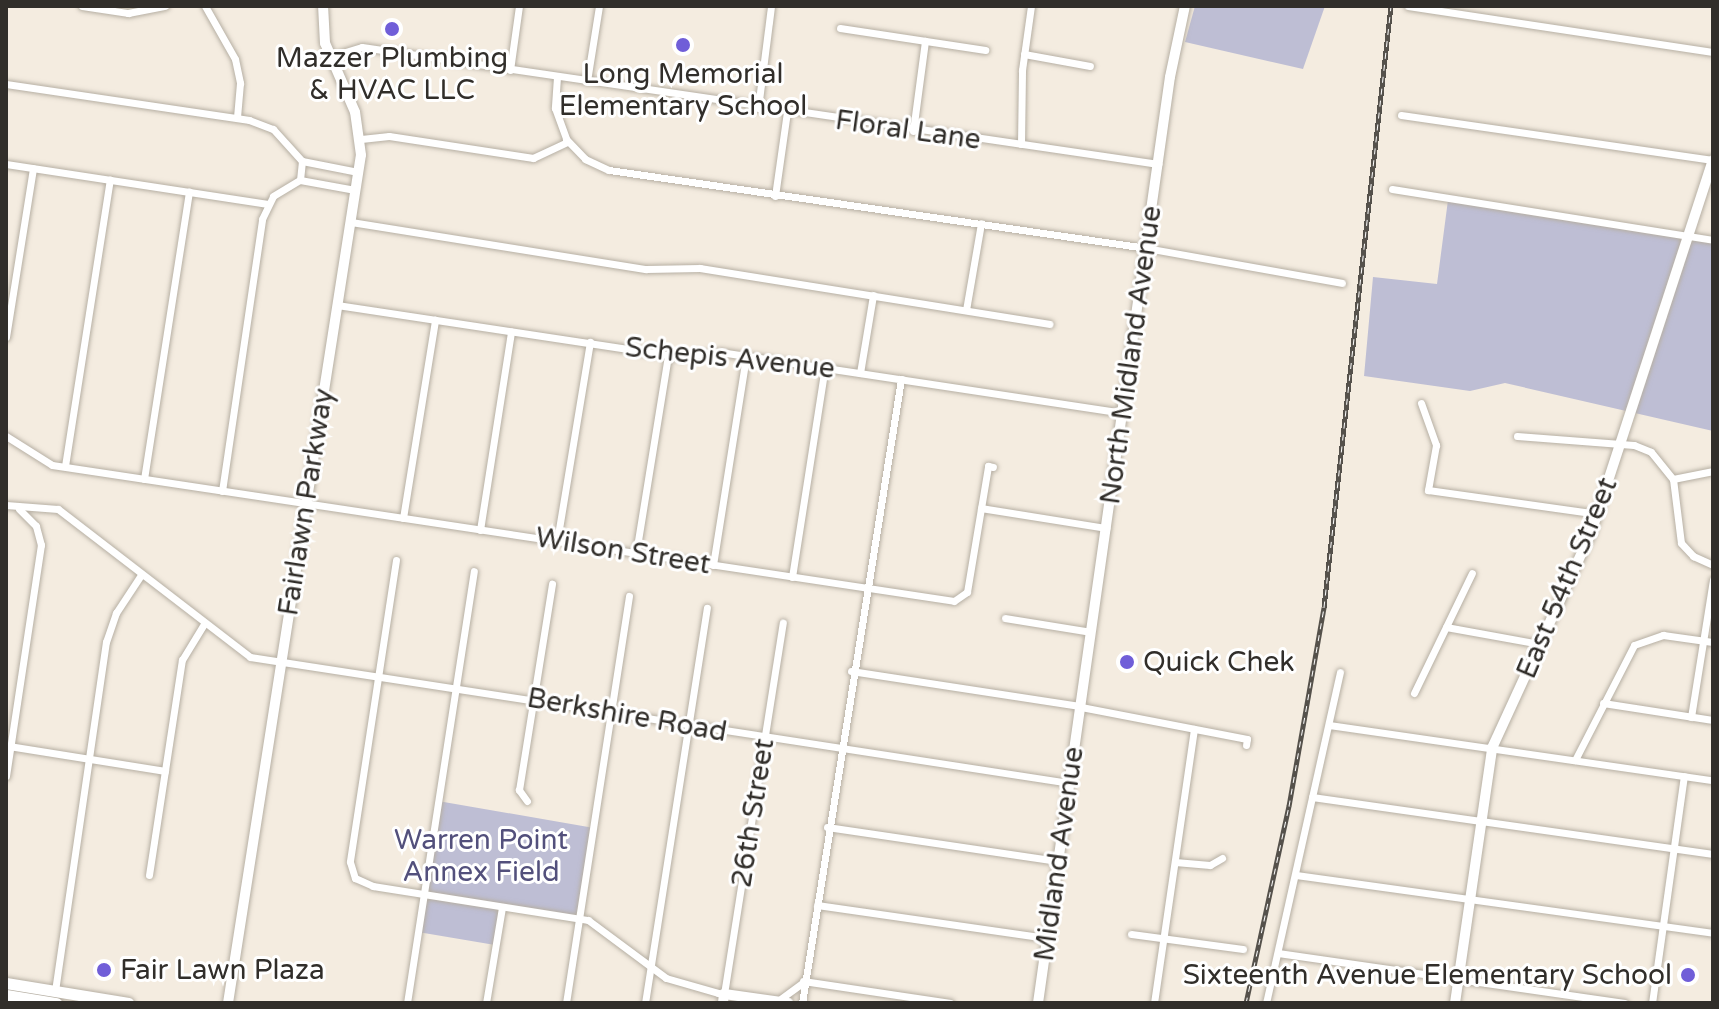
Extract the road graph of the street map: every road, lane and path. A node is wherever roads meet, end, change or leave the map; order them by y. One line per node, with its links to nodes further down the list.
1 (82, 6): 2 (street)
2 (165, 6)
3 (205, 6): 25 (street)
4 (323, 6): 16 (street, Fairlawn Parkway)
5 (519, 6): 18 (street)
6 (599, 6): 20 (street)
7 (771, 6): 22 (street)
8 (1031, 6): 15 (street)
9 (1185, 6): 33 (street, North Midland Avenue)
10 (1408, 6): 14 (street)
11 (840, 28): 12 (street)
12 (925, 41): 13 (street); 26 (street)
13 (985, 50)
14 (1713, 52)
15 (1024, 54): 17 (street); 29 (street)
16 (329, 57): 18 (street, Floral Lane); 27 (street, Fairlawn Parkway)
17 (1090, 66)
18 (510, 70): 19 (street, Floral Lane)
19 (557, 77): 20 (street, Floral Lane); 28 (street)
20 (587, 81): 22 (street, Floral Lane)
21 (6, 84): 25 (street)
22 (758, 108): 23 (street, Floral Lane)
23 (787, 112): 26 (street, Floral Lane); 41 (street)
24 (1401, 115): 30 (street)
25 (237, 118): 31 (street)
26 (913, 131): 29 (street, Floral Lane)
27 (361, 139): 28 (street); 35 (street, Fairlawn Parkway)
28 (568, 142): 41 (street)
29 (1021, 144): 33 (street, Floral Lane)
30 (1713, 160): 45 (street, East 54th Street)
31 (302, 161): 35 (street); 37 (street)
32 (6, 164): 34 (street)
33 (1158, 164): 47 (street, North Midland Avenue)
34 (33, 168): 36 (street); 55 (street)
35 (358, 172): 39 (street, Fairlawn Parkway)
36 (110, 180): 40 (street); 67 (street)
37 (300, 180): 39 (street); 42 (street)
38 (1392, 189): 45 (street)
39 (355, 190): 43 (street, Fairlawn Parkway)
40 (189, 192): 42 (street); 70 (street)
41 (775, 196): 44 (street)
42 (268, 204): 72 (street)
43 (351, 222): 49 (street); 50 (street, Fairlawn Parkway)
44 (981, 223): 47 (street); 51 (street)
45 (1687, 236): 46 (street); 66 (street, East 54th Street)
46 (1713, 240)
47 (1146, 248): 48 (street); 63 (street, North Midland Avenue)
48 (1342, 283)
49 (873, 295): 51 (street); 60 (street)
50 (337, 305): 52 (street, Schepis Avenue); 73 (street, Fairlawn Parkway)
51 (966, 310): 53 (street)
52 (435, 320): 54 (street, Schepis Avenue); 78 (street)
53 (1050, 324)
54 (511, 331): 56 (street, Schepis Avenue); 80 (street)
55 (6, 337)
56 (590, 342): 57 (street, Schepis Avenue); 81 (street)
57 (668, 356): 58 (street, Schepis Avenue); 82 (street)
58 (746, 356): 59 (street, Schepis Avenue); 84 (street)
59 (825, 367): 60 (street, Schepis Avenue); 89 (street)
60 (860, 373): 61 (street, Schepis Avenue)
61 (901, 379): 63 (street, Schepis Avenue); 92 (street)
62 (1421, 403): 77 (street)
63 (1123, 413): 79 (street, North Midland Avenue)
64 (6, 436): 67 (street, Wilson Street)
65 (1517, 436): 66 (street)
66 (1622, 444): 71 (street); 77 (street, East 54th Street)
67 (65, 466): 70 (street, Wilson Street)
68 (993, 467): 76 (street)
69 (1713, 471): 71 (street)
70 (144, 479): 72 (street, Wilson Street)
71 (1673, 479): 85 (street)
72 (222, 491): 73 (street, Wilson Street)
73 (305, 503): 78 (street, Wilson Street); 102 (street, Fairlawn Parkway)
74 (6, 505): 75 (street, Berkshire Road)
75 (18, 508): 88 (street, Berkshire Road); 119 (street)
76 (981, 508): 79 (street); 92 (street, Wilson Street)
77 (1598, 514): 101 (street, East 54th Street)
78 (403, 518): 80 (street, Wilson Street)
79 (1106, 528): 99 (street, North Midland Avenue)
80 (480, 530): 81 (street, Wilson Street)
81 (557, 541): 82 (street, Wilson Street)
82 (636, 553): 84 (street, Wilson Street)
83 (396, 560): 105 (street)
84 (713, 565): 89 (street, Wilson Street)
85 (1713, 565)
86 (474, 571): 106 (street)
87 (1472, 573): 98 (street)
88 (141, 575): 97 (street, Berkshire Road); 122 (street)
89 (792, 577): 92 (street, Wilson Street)
90 (1713, 580): 100 (street)
91 (552, 584): 108 (street)
92 (868, 589): 103 (street)
93 (629, 596): 111 (street)
94 (707, 608): 114 (street)
95 (1005, 618): 99 (street)
96 (783, 623): 117 (street, 26th Street)
97 (204, 624): 102 (street, Berkshire Road); 124 (street)
98 (1446, 627): 101 (street); 107 (street)
99 (1091, 632): 110 (street, North Midland Avenue)
100 (1709, 642): 109 (street); 112 (street)
101 (1540, 644): 120 (street, East 54th Street)
102 (280, 662): 105 (street, Berkshire Road); 161 (street, Fairlawn Parkway)
103 (851, 671): 110 (street); 121 (street)
104 (1340, 672): 115 (street)
105 (379, 677): 106 (street, Berkshire Road); 140 (street)
106 (455, 687): 108 (street, Berkshire Road); 140 (street)
107 (1414, 693)
108 (533, 699): 111 (street, Berkshire Road); 130 (street)
109 (1603, 703): 112 (street); 123 (street)
110 (1081, 706): 116 (street); 128 (street, Midland Avenue)
111 (611, 712): 114 (street, Berkshire Road); 144 (street)
112 (1691, 717): 113 (street)
113 (1713, 720)
114 (689, 725): 117 (street, Berkshire Road); 152 (street)
115 (1329, 725): 120 (street); 129 (street)
116 (1194, 729): 118 (street); 137 (street)
117 (764, 738): 121 (street, Berkshire Road); 158 (street, 26th Street)
118 (1246, 745)
119 (8, 746): 122 (street); 125 (street)
120 (1492, 748): 123 (street); 131 (street, East 54th Street)
121 (840, 749): 128 (street, Berkshire Road); 132 (street)
122 (87, 759): 124 (street); 157 (street)
123 (1575, 760): 126 (street)
124 (165, 771): 138 (street)
125 (6, 776)
126 (1684, 776): 127 (street); 133 (street)
127 (1713, 780)
128 (1070, 783): 136 (street, Midland Avenue)
129 (1312, 797): 131 (street); 139 (street)
130 (527, 801)
131 (1481, 821): 133 (street); 141 (street, East 54th Street)
132 (827, 827): 136 (street); 142 (street)
133 (1674, 848): 134 (street); 145 (street)
134 (1713, 854)
135 (1222, 858): 137 (street)
136 (1058, 861): 148 (street, Midland Avenue)
137 (1175, 862): 149 (street)
138 (149, 875)
139 (1296, 875): 141 (street); 151 (street)
140 (423, 894): 143 (street); 162 (street)
141 (1470, 900): 145 (street); 153 (street, East 54th Street)
142 (817, 905): 148 (street); 154 (street)
143 (502, 907): 144 (street); 163 (street)
144 (580, 919): 152 (street); 164 (street)
145 (1663, 926): 146 (street); 173 (street)
146 (1713, 933)
147 (1131, 934): 149 (street)
148 (1047, 938): 168 (street, Midland Avenue)
149 (1164, 938): 150 (street); 169 (street)
150 (1243, 949)
151 (1278, 953): 153 (street); 170 (street)
152 (651, 968): 158 (street); 165 (street)
153 (1458, 979): 171 (street, East 54th Street); 172 (street)
154 (803, 981): 159 (street); 166 (street); 167 (street)
155 (6, 983): 157 (main road)
156 (6, 995): 157 (main road)
157 (55, 997): 160 (main road)
158 (724, 998): 159 (street)
159 (783, 1002)
160 (128, 1003)
161 (228, 1003)
162 (407, 1003)
163 (486, 1003)
164 (566, 1003)
165 (645, 1003)
166 (802, 1003)
167 (950, 1003)
168 (1038, 1003)
169 (1154, 1003)
170 (1266, 1003)
171 (1455, 1003)
172 (1624, 1003)
173 (1652, 1003)

